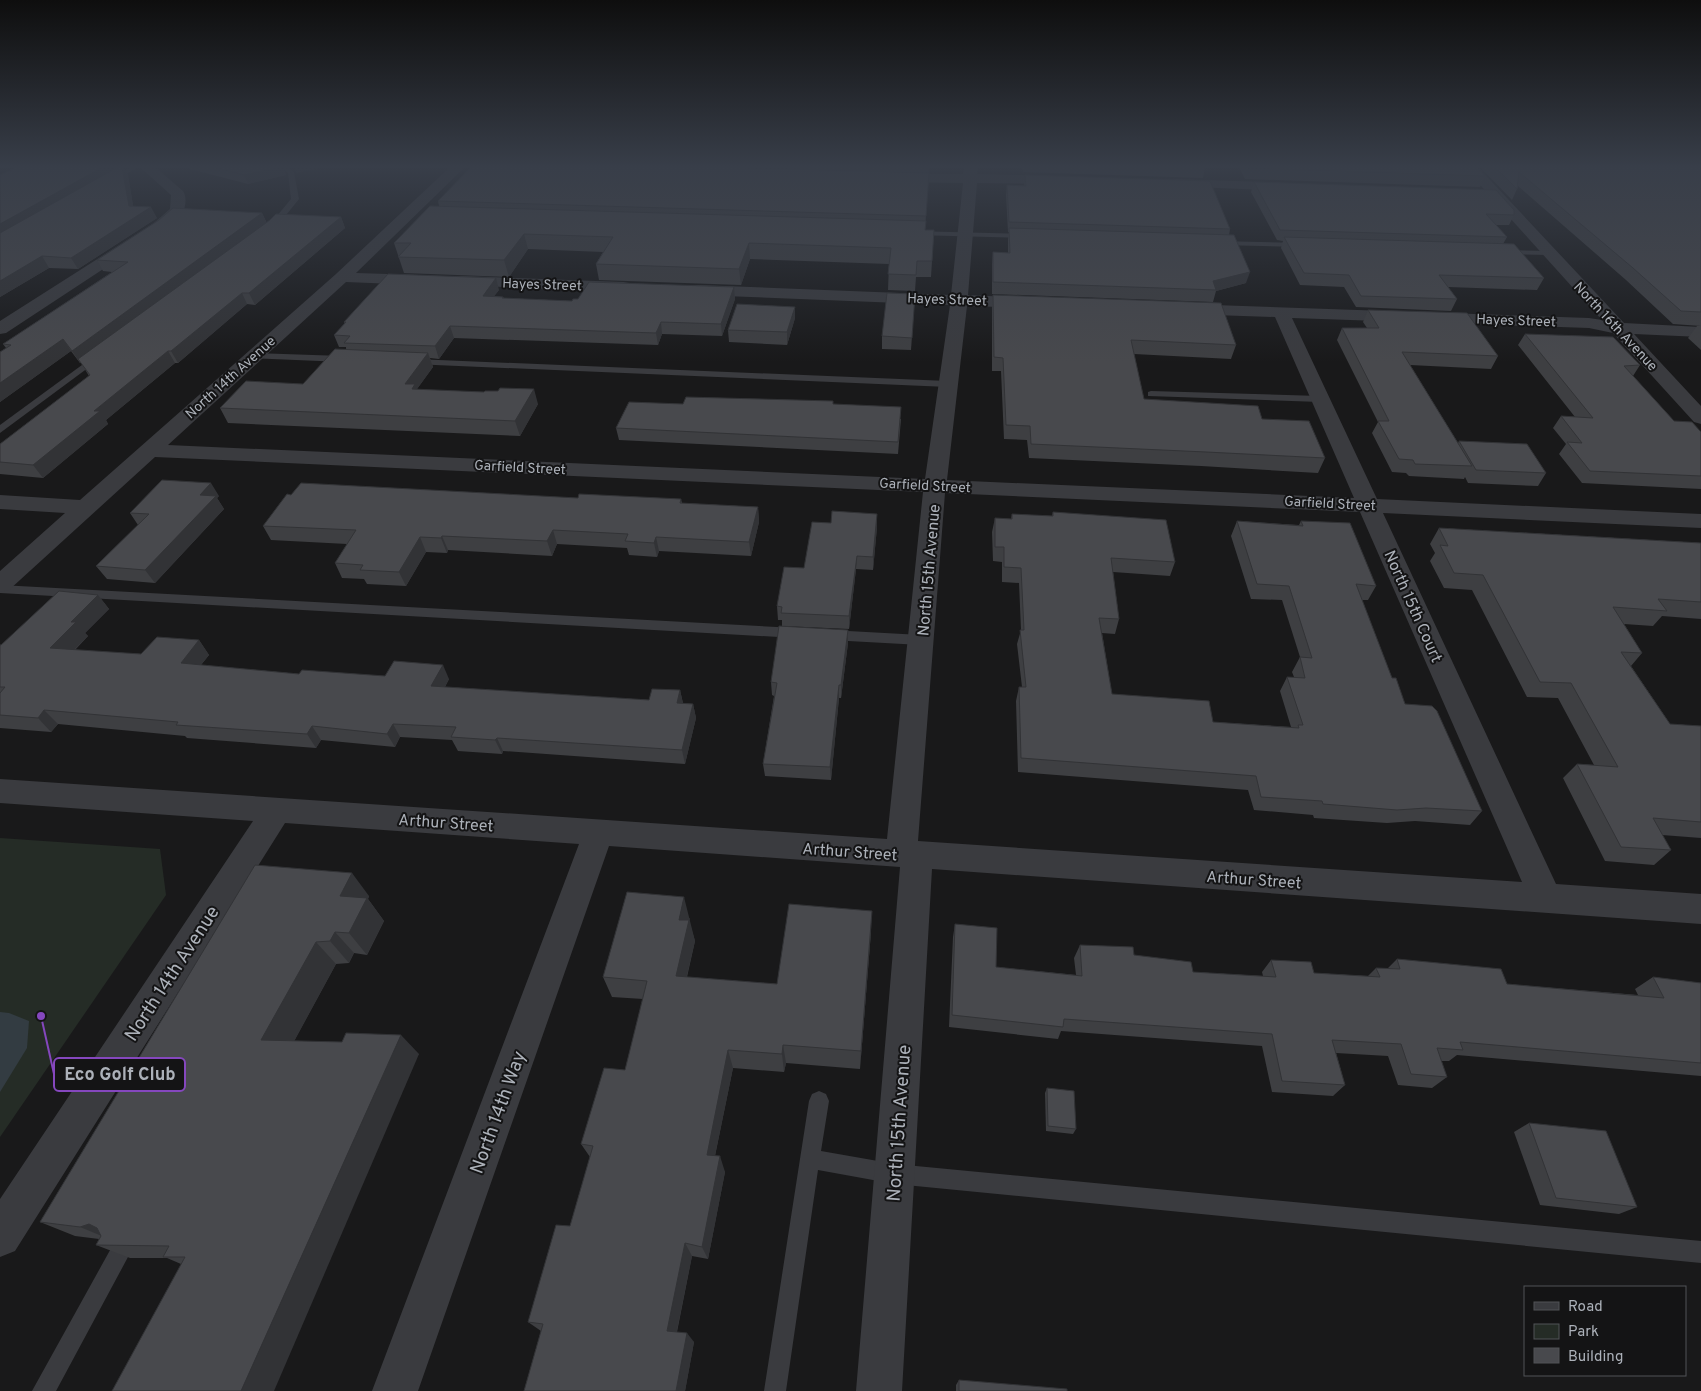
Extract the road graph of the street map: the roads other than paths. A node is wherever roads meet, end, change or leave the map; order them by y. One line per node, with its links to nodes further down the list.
1 (150, 232): 21 (street)
2 (266, 232): 6 (lane)
3 (394, 232): 13 (street, North 14th Avenue)
4 (905, 232): 7 (lane)
5 (1530, 232): 12 (street, North 16th Avenue)
6 (263, 234)
7 (965, 234): 8 (lane); 16 (street, North 15th Avenue)
8 (1034, 236)
9 (1212, 242): 10 (lane)
10 (1312, 246)
11 (1490, 251): 12 (lane)
12 (1549, 253): 20 (street, North 16th Avenue)
13 (342, 277): 14 (street, Hayes Street); 24 (street, North 14th Avenue)
14 (641, 288)
15 (680, 290): 16 (street, Hayes Street)
16 (959, 300): 17 (street, Hayes Street); 27 (street, North 15th Avenue)
17 (1047, 303)
18 (1164, 308): 19 (street, Hayes Street)
19 (1281, 312): 20 (street, Hayes Street); 29 (street, North 15th Court)
20 (1617, 328): 22 (street, Hayes Street); 30 (street, North 16th Avenue)
21 (0, 329)
22 (1701, 332)
23 (104, 352): 31 (lane)
24 (254, 356): 25 (lane); 32 (street, North 14th Avenue)
25 (353, 360)
26 (403, 362): 27 (lane)
27 (948, 384): 33 (street, North 15th Avenue)
28 (1151, 394): 29 (lane)
29 (1320, 400): 35 (street, North 15th Court)
30 (1701, 418)
31 (0, 430)
32 (149, 450): 33 (street, Garfield Street); 36 (street, North 14th Avenue)
33 (935, 485): 35 (street, Garfield Street); 40 (street, North 15th Avenue)
34 (0, 502): 36 (street)
35 (1368, 505): 37 (street, Garfield Street); 45 (street, North 15th Court)
36 (84, 507): 38 (street, North 14th Avenue)
37 (1701, 521)
38 (0, 584)
39 (0, 589): 40 (lane)
40 (921, 640): 44 (street, North 15th Avenue)
41 (0, 791): 42 (street, Arthur Street)
42 (276, 810): 43 (street, Arthur Street); 50 (street, North 14th Avenue)
43 (599, 832): 44 (street, Arthur Street); 54 (street, North 14th Way)
44 (909, 855): 45 (street, Arthur Street); 49 (street, North 15th Avenue)
45 (1546, 900): 46 (street, Arthur Street)
46 (1701, 909)
47 (819, 1101): 48 (lane)
48 (810, 1159): 49 (lane); 55 (lane)
49 (895, 1174): 52 (lane); 56 (street, North 15th Avenue)
50 (0, 1236)
51 (121, 1250): 53 (lane)
52 (1701, 1252)
53 (43, 1391)
54 (395, 1391)
55 (775, 1391)
56 (880, 1391)

